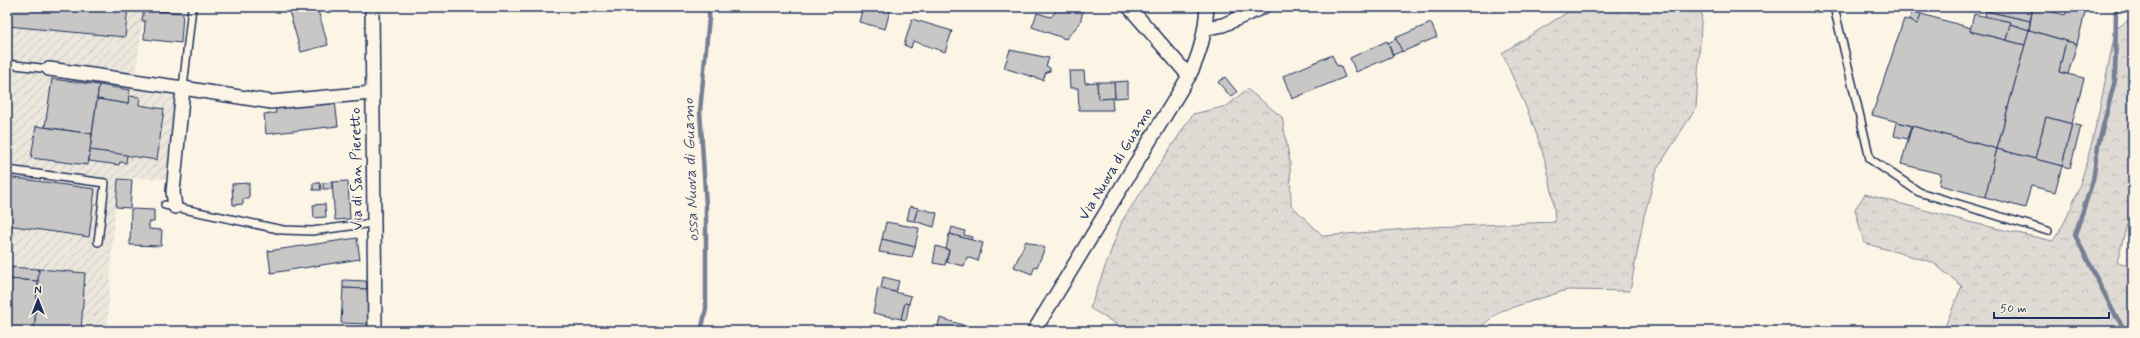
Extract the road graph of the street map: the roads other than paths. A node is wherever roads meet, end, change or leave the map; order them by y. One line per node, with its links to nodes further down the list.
1 (192, 7): 11 (lane)
2 (372, 7): 12 (street, Via di San Pieretto)
3 (1129, 7): 10 (street)
4 (1207, 7): 7 (street, Via Nuova di Guamo)
5 (1263, 7): 7 (street)
6 (1834, 7): 16 (lane)
7 (1206, 28): 10 (street, Via Nuova di Guamo)
8 (7, 64): 9 (lane)
9 (49, 69): 11 (street)
10 (1189, 76): 19 (street, Via Nuova di Guamo)
11 (184, 88): 12 (street); 14 (street)
12 (372, 93): 15 (street, Via di San Pieretto)
13 (7, 170): 17 (lane)
14 (170, 206): 15 (lane)
15 (373, 223): 18 (street, Via di San Pieretto)
16 (2048, 231)
17 (98, 242)
18 (375, 331)
19 (1034, 331)

